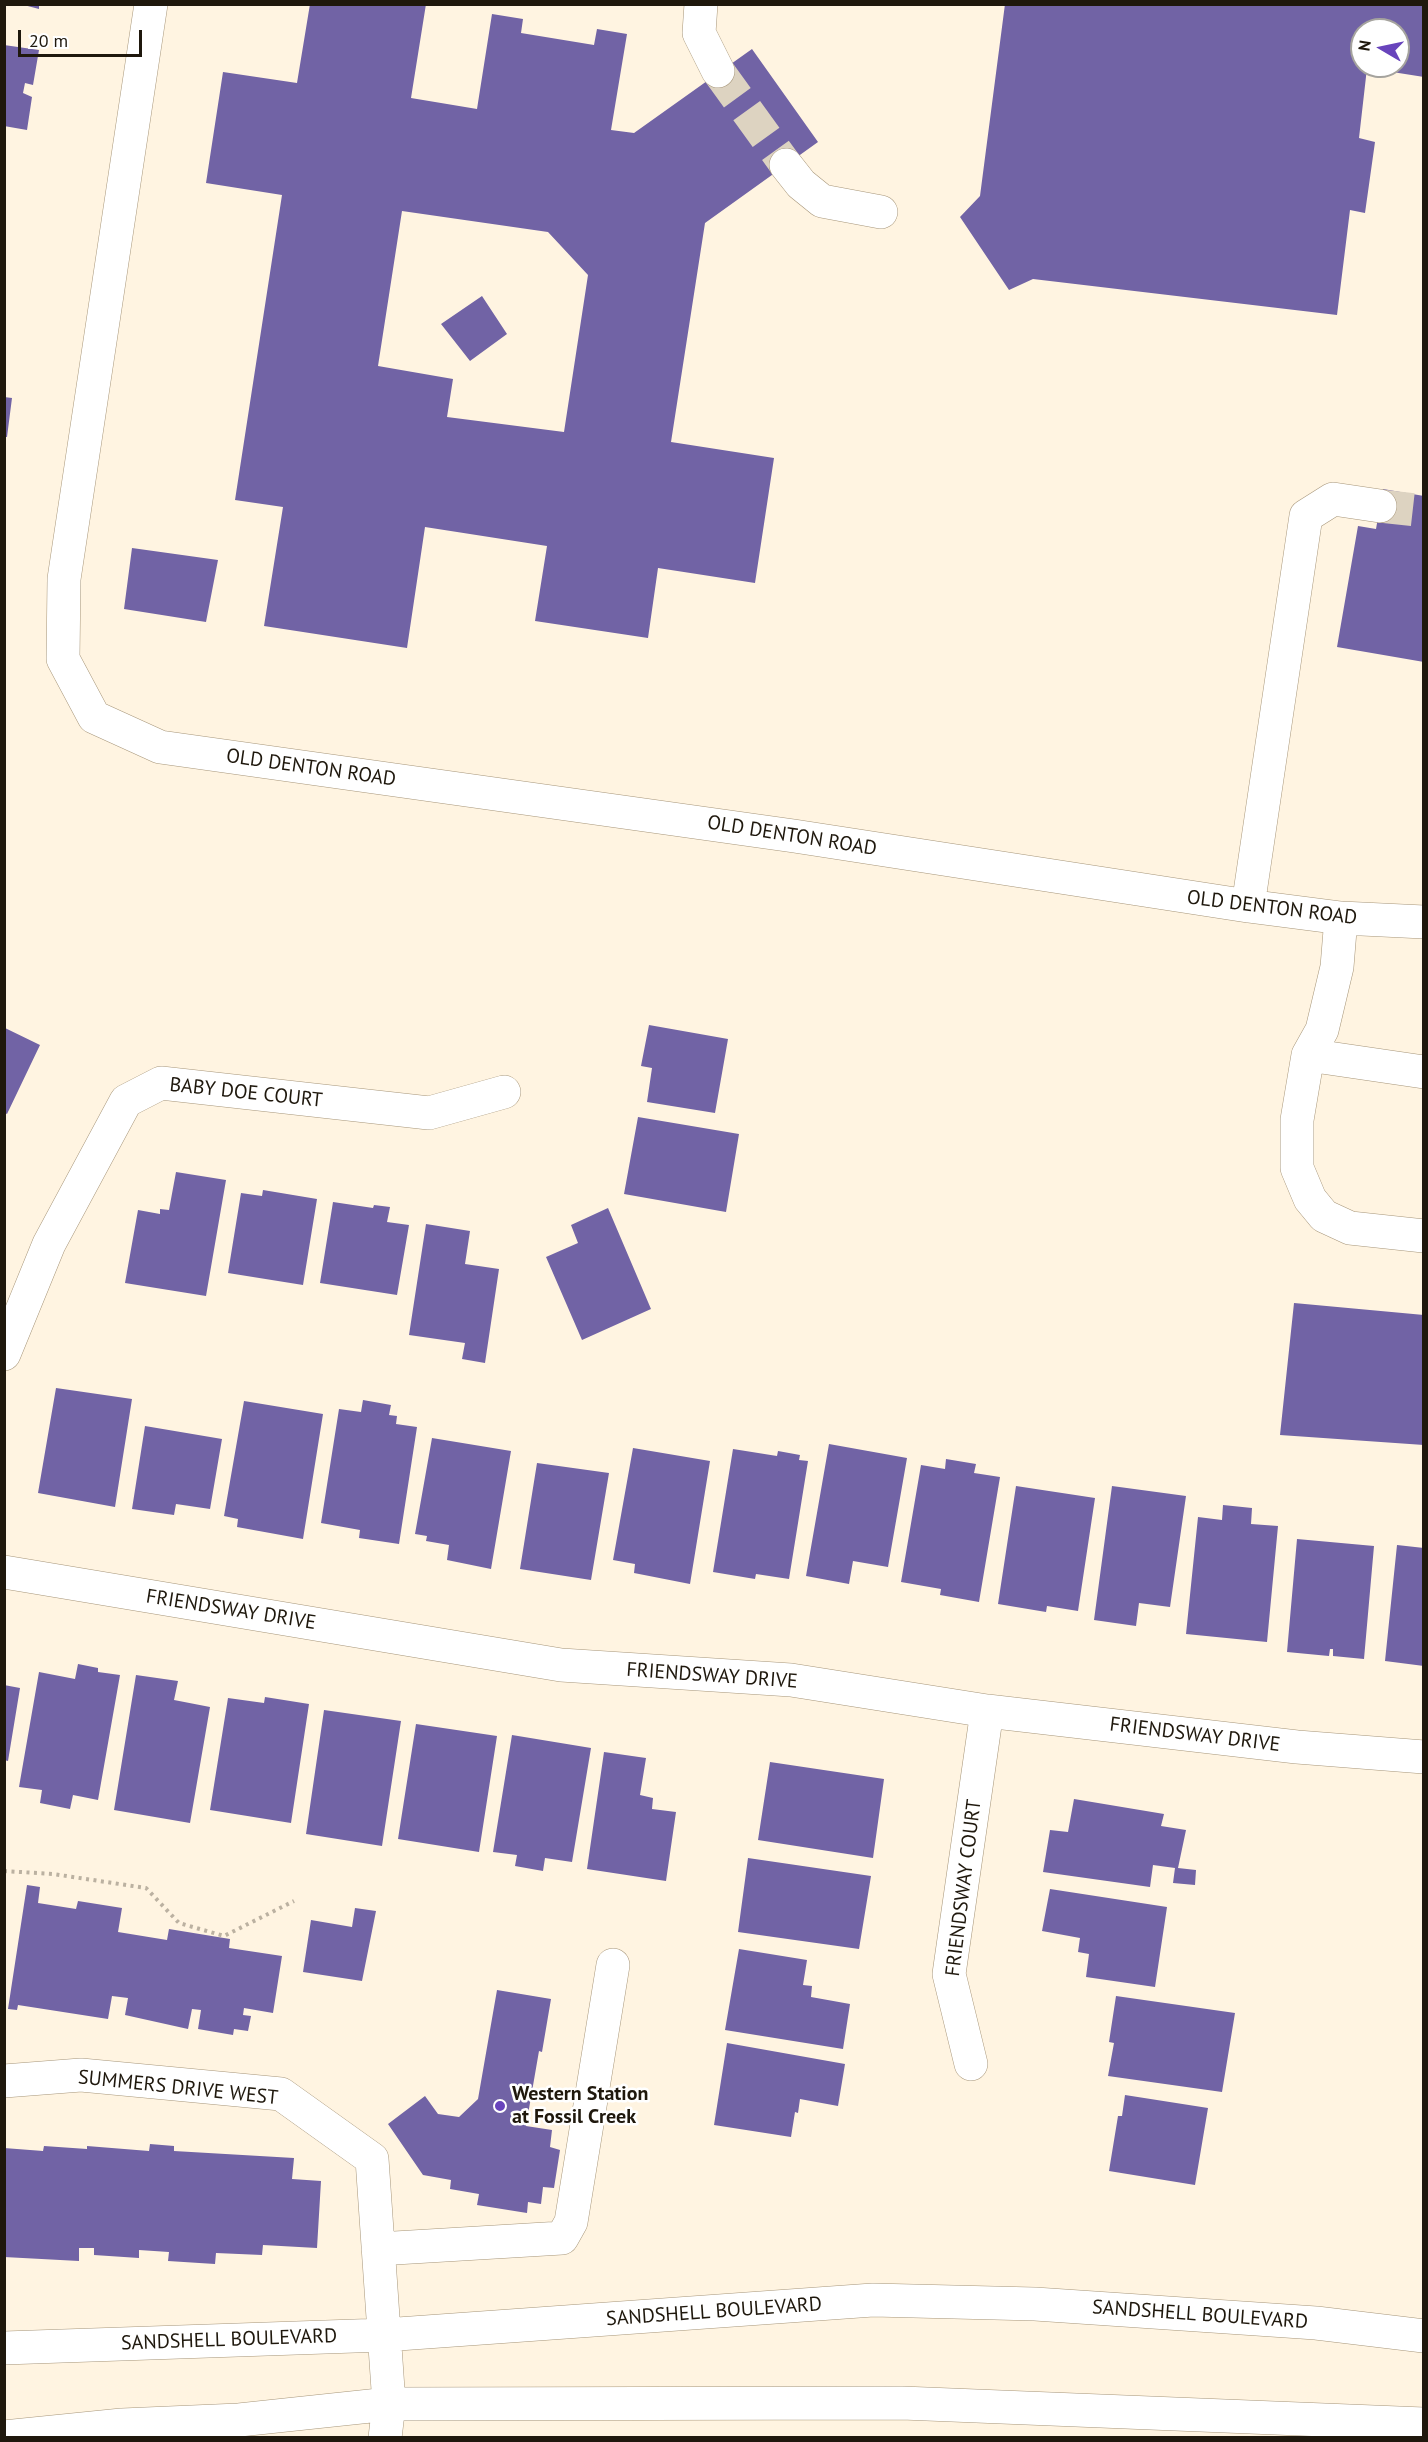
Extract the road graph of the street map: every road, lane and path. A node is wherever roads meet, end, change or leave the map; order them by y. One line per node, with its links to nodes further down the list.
1 (151, 4): 7 (street, OLD DENTON ROAD)
2 (701, 4): 3 (street)
3 (718, 71)
4 (786, 165): 5 (street)
5 (880, 213)
6 (1380, 506): 7 (street)
7 (1248, 906): 8 (street, OLD DENTON ROAD)
8 (1341, 918): 9 (street, OLD DENTON ROAD); 10 (street)
9 (1424, 922)
10 (1308, 1055): 11 (street); 13 (street)
11 (1424, 1072)
12 (504, 1092): 14 (street, BABY DOE COURT)
13 (1424, 1236)
14 (4, 1354)
15 (4, 1572): 16 (street, FRIENDSWAY DRIVE)
16 (987, 1711): 17 (street, FRIENDSWAY DRIVE); 21 (street, FRIENDSWAY COURT)
17 (1424, 1757)
18 (4, 1871): 19 (path)
19 (294, 1901)
20 (613, 1965): 23 (street)
21 (971, 2064)
22 (4, 2081): 23 (street, SUMMERS DRIVE WEST)
23 (378, 2249): 24 (street, SUMMERS DRIVE WEST)
24 (384, 2335): 25 (street, SANDSHELL BOULEVARD); 26 (street, SANDSHELL BOULEVARD); 27 (street, SUMMERS DRIVE WEST)
25 (1424, 2336)
26 (4, 2348)
27 (389, 2404): 28 (street); 29 (street); 30 (street, SUMMERS DRIVE WEST)
28 (1424, 2424)
29 (4, 2437)
30 (385, 2438)

